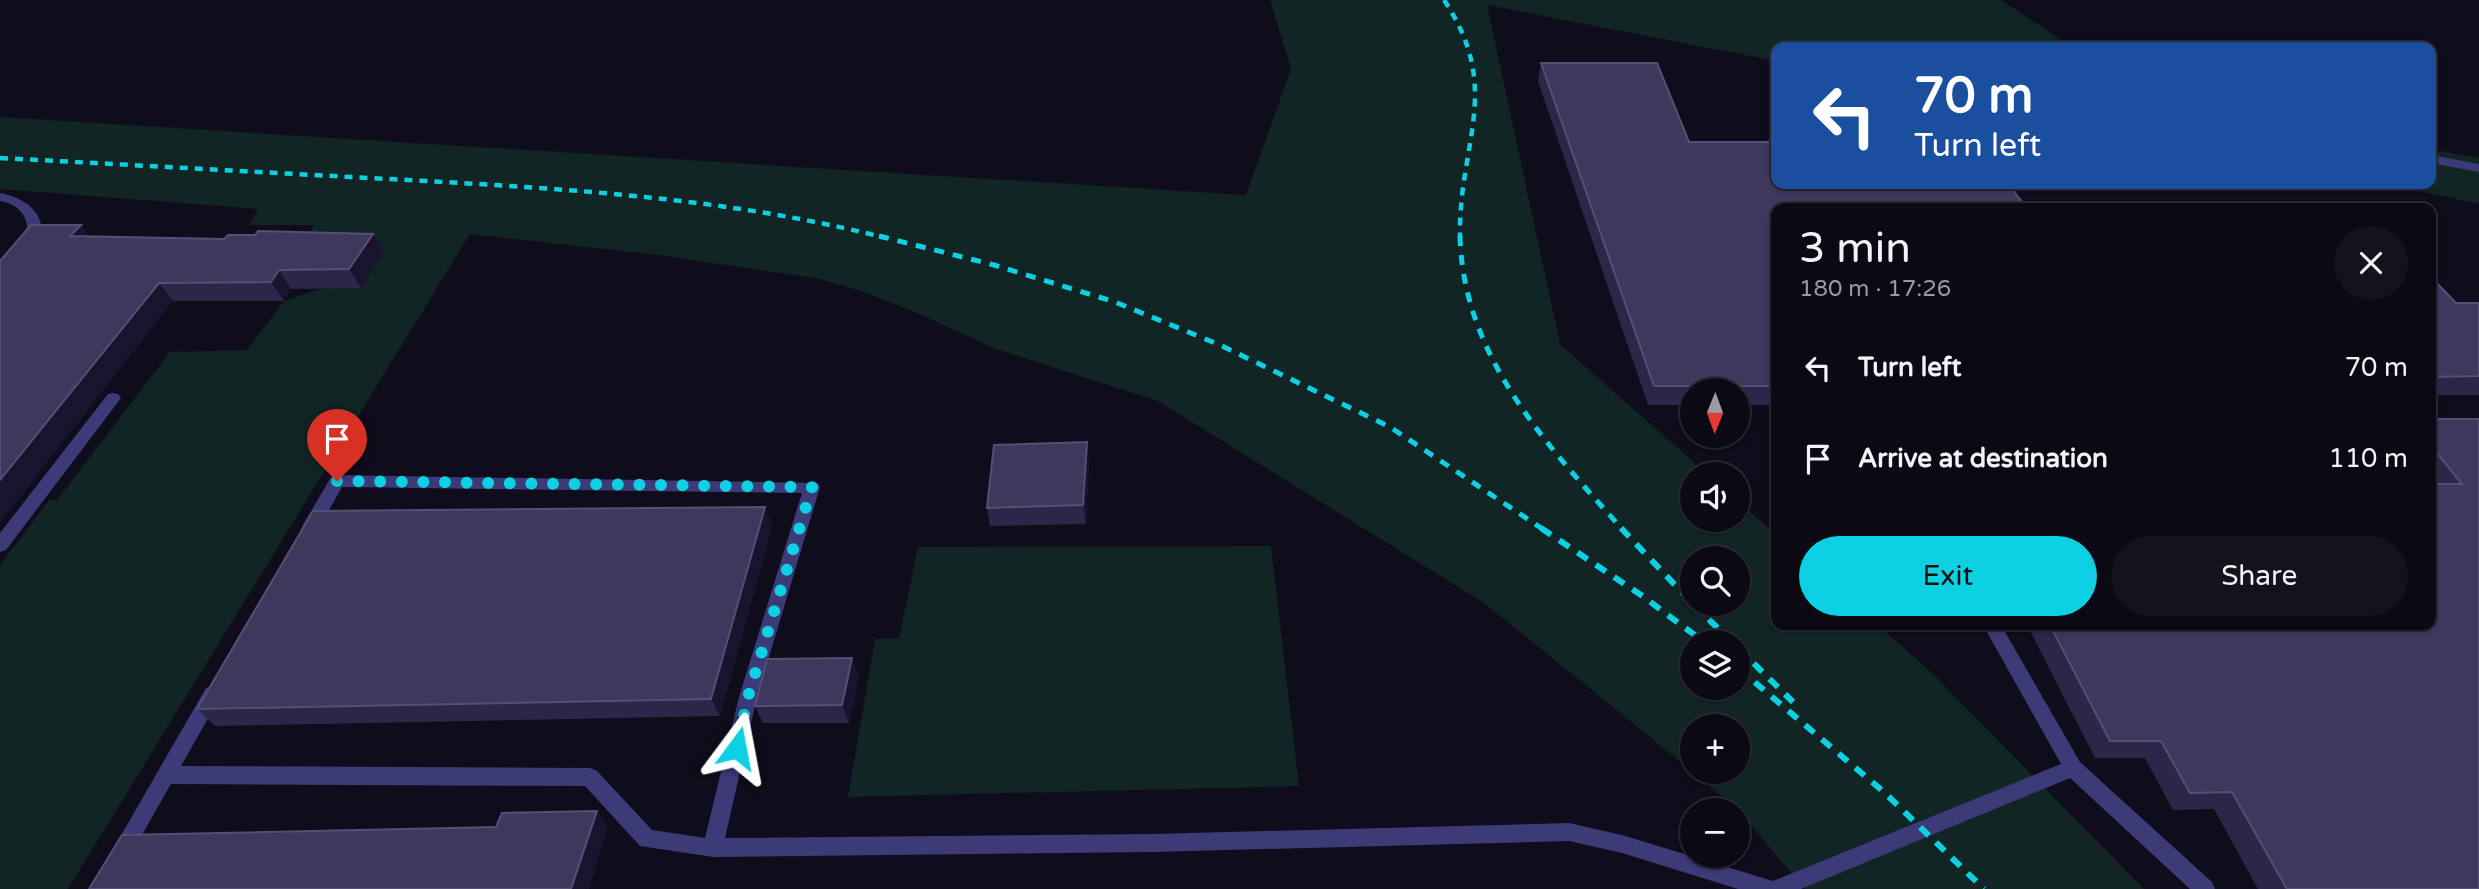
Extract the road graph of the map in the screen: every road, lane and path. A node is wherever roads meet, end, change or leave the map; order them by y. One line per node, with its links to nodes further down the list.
1 (2436, 160): 2 (lane)
2 (2479, 168)
3 (0, 197): 4 (lane)
4 (26, 255)
5 (113, 398): 6 (lane)
6 (0, 545)
7 (296, 551): 12 (lane)
8 (1995, 630): 10 (lane)
9 (221, 681): 11 (lane)
10 (2073, 768): 15 (lane); 16 (lane)
11 (166, 775): 12 (lane); 13 (lane)
12 (713, 848): 14 (lane)
13 (100, 889)
14 (1770, 889)
15 (1777, 889)
16 (2205, 889)

